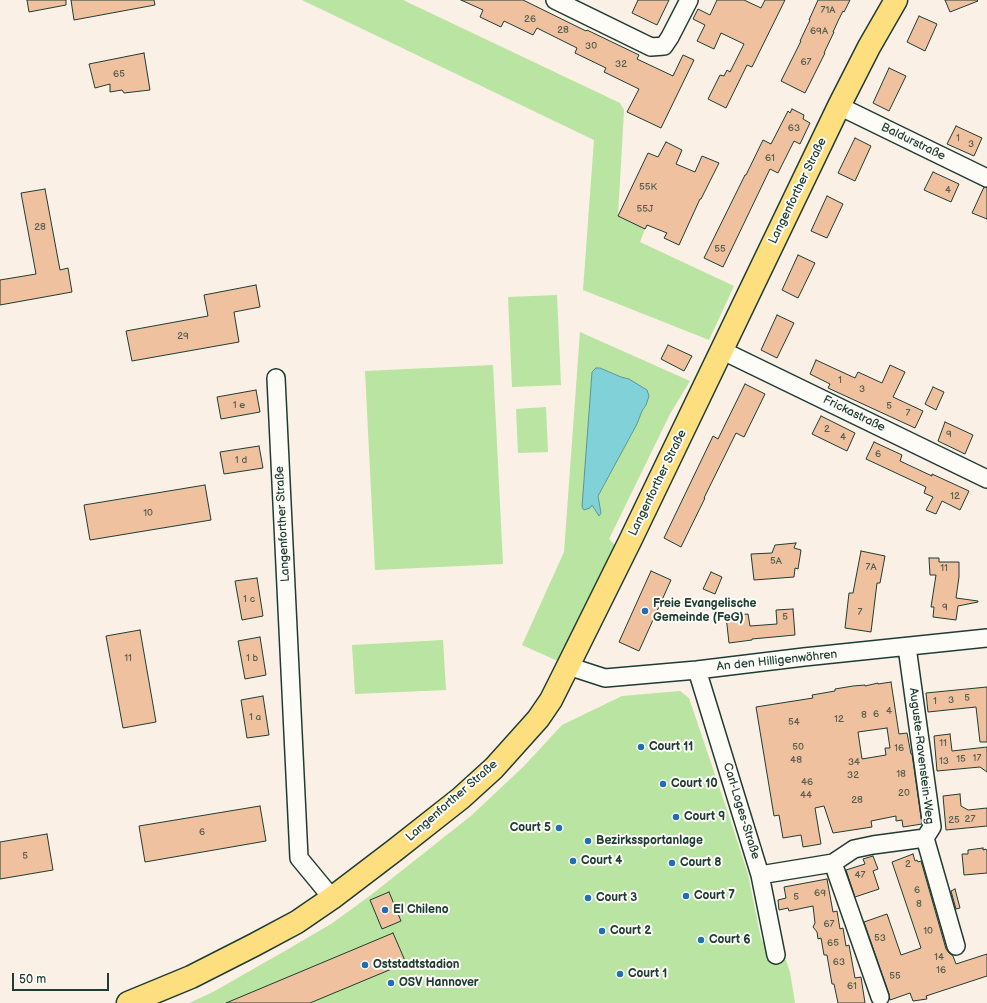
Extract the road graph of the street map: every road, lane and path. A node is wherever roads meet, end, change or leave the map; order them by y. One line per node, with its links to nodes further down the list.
1 (555, 0): 2 (street)
2 (689, 0)
3 (896, 0): 4 (main road, Langenforther Straße)
4 (839, 106): 5 (street, Baldurstraße); 6 (main road, Langenforther Straße)
5 (987, 178)
6 (721, 350): 8 (street, Frickastraße); 11 (main road, Langenforther Straße)
7 (276, 378): 16 (street, Langenforther Straße)
8 (987, 479)
9 (987, 638): 10 (street, An den Hilligenwöhren)
10 (907, 647): 12 (street, An den Hilligenwöhren); 13 (street, Auguste-Ravenstein-Weg)
11 (568, 666): 12 (street, An den Hilligenwöhren); 16 (main road, Langenforther Straße)
12 (697, 670): 15 (street, Carl-Loges-Straße)
13 (925, 838): 14 (street, Auguste-Ravenstein-Weg); 17 (street)
14 (833, 863): 15 (street, Auguste-Ravenstein-Weg); 19 (street)
15 (760, 875): 18 (street, Carl-Loges-Straße)
16 (332, 898): 20 (main road, Langenforther Straße)
17 (956, 946)
18 (776, 955)
19 (880, 997)
20 (128, 1003)

